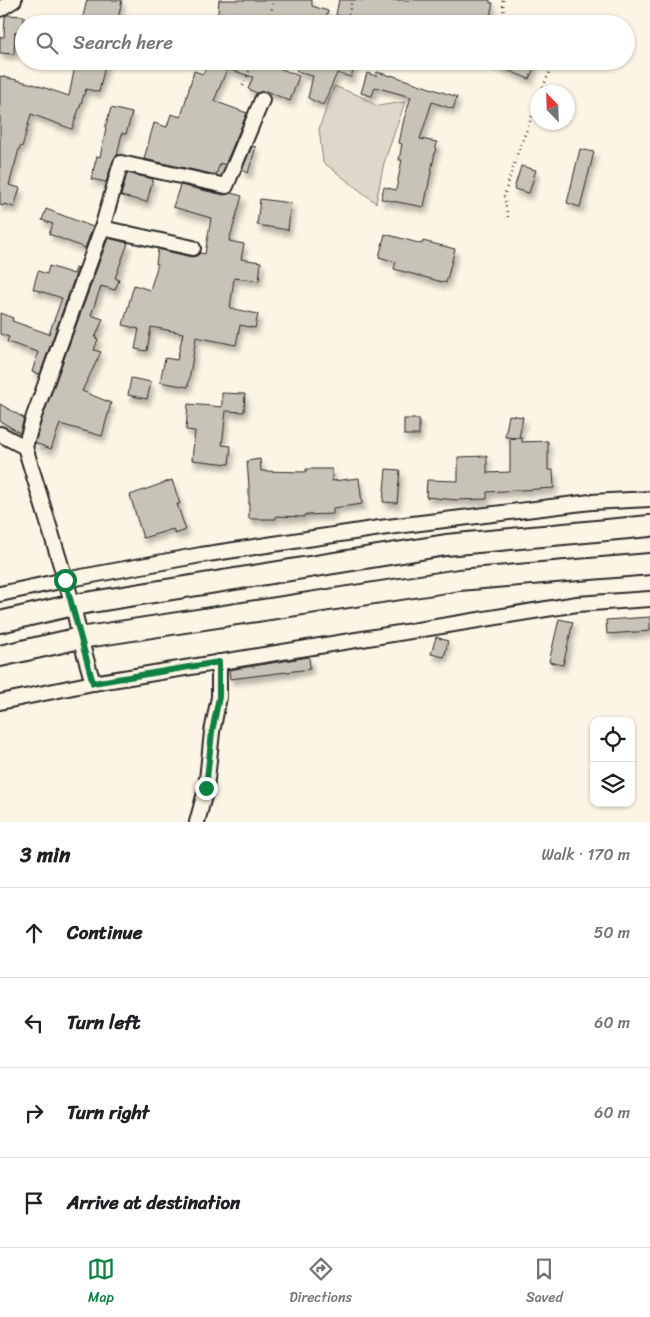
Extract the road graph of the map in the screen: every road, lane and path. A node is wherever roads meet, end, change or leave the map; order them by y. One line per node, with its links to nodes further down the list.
1 (14, 0): 5 (street)
2 (274, 0): 6 (path)
3 (352, 0): 7 (path)
4 (503, 0): 8 (path)
5 (0, 9)
6 (270, 15)
7 (348, 15)
8 (504, 15)
9 (249, 70): 12 (path)
10 (550, 70): 11 (path)
11 (544, 85)
12 (243, 86)
13 (262, 100): 16 (street)
14 (530, 121): 15 (path)
15 (508, 216)
16 (102, 228): 17 (street); 19 (street)
17 (193, 248)
18 (0, 434): 19 (street)
19 (25, 447): 23 (street)
20 (650, 499): 23 (street)
21 (650, 526): 26 (main road)
22 (650, 564): 28 (main road)
23 (65, 580): 24 (street); 26 (street)
24 (0, 594)
25 (650, 599): 30 (street)
26 (73, 605): 27 (main road); 28 (street)
27 (0, 622)
28 (80, 638): 29 (main road); 31 (street)
29 (0, 656)
30 (219, 662): 31 (street); 33 (street)
31 (93, 683): 32 (street)
32 (0, 702)
33 (197, 822)

